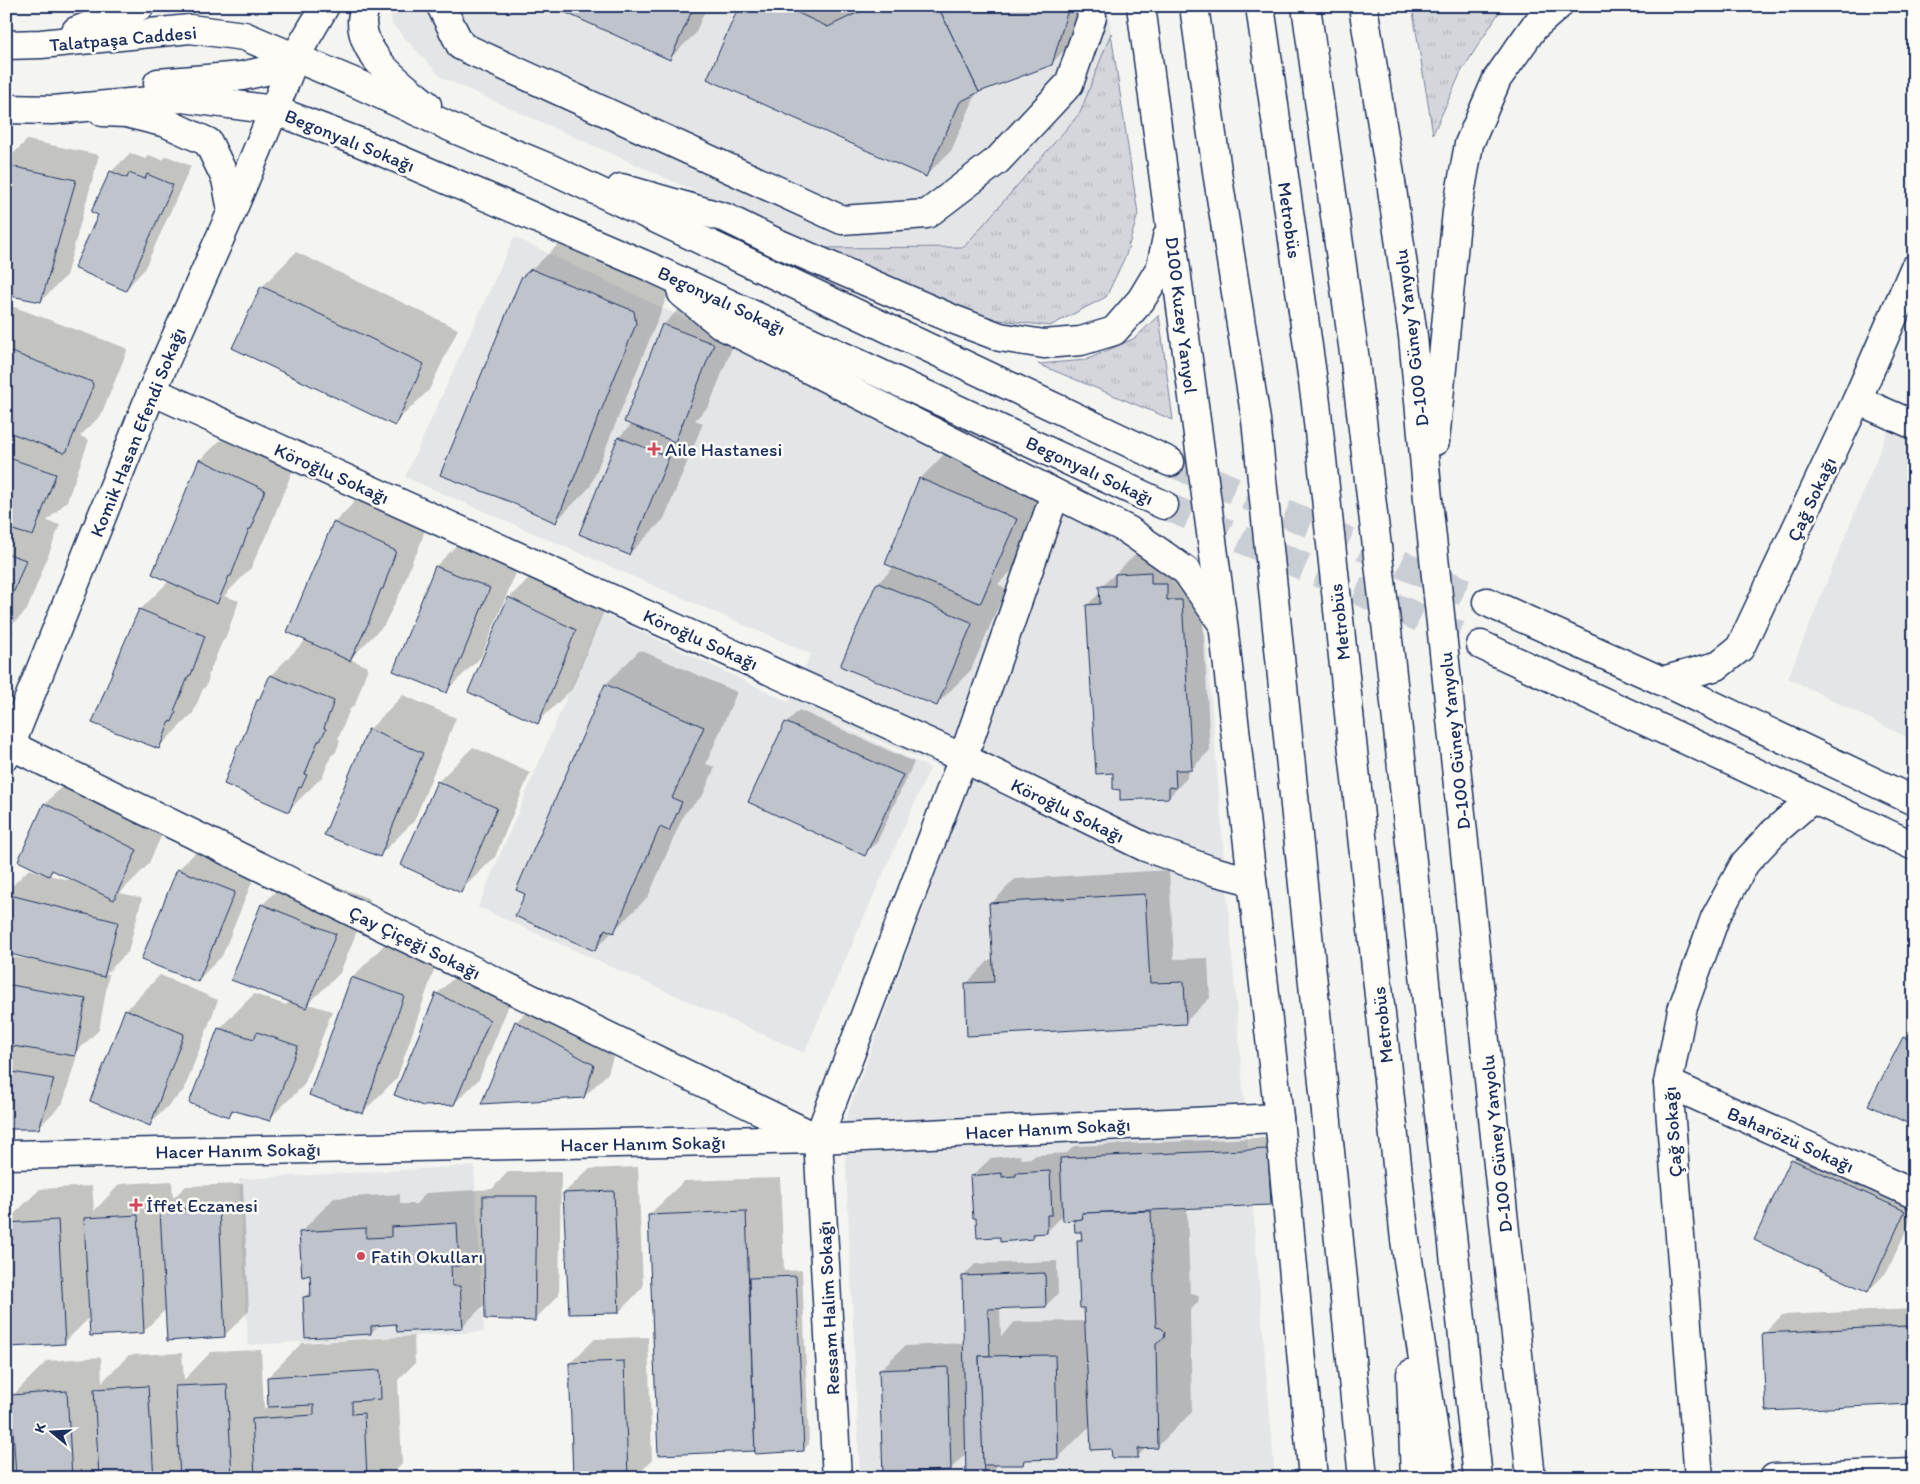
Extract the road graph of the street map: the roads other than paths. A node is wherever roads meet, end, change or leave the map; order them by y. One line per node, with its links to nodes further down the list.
1 (140, 6): 12 (main road)
2 (325, 6): 14 (main road, Komik Hasan Efendi Sokağı)
3 (365, 6): 18 (main road)
4 (441, 6): 5 (main road)
5 (1090, 6)
6 (1141, 6): 21 (main road, D100 Kuzey Yanyol)
7 (1194, 6): 50 (main road)
8 (1260, 6): 46 (main road, Metrobüs)
9 (1306, 6): 53 (main road)
10 (1363, 6): 30 (main road, D-100 Güney Yanyolu)
11 (1558, 6): 30 (main road)
12 (41, 44): 13 (main road, Talatpaşa Caddesi); 14 (main road, Talatpaşa Caddesi)
13 (6, 45)
14 (295, 57): 16 (main road); 17 (main road, Komik Hasan Efendi Sokağı); 18 (main road)
15 (6, 109): 16 (main road)
16 (53, 110): 17 (main road); 20 (main road)
17 (274, 110): 20 (main road, Komik Hasan Efendi Sokağı); 22 (main road, Begonyalı Sokağı)
18 (457, 130): 19 (main road)
19 (549, 168): 21 (main road); 27 (main road)
20 (232, 211): 24 (main road, Komik Hasan Efendi Sokağı)
21 (1170, 221): 32 (main road, D100 Kuzey Yanyol)
22 (650, 267): 28 (main road); 29 (main road, Begonyalı Sokağı)
23 (1914, 269): 25 (main road, Çağ Sokağı)
24 (152, 391): 35 (main road, Komik Hasan Efendi Sokağı); 36 (main road, Köroğlu Sokağı)
25 (1857, 400): 26 (main road); 34 (main road, Çağ Sokağı)
26 (1914, 425)
27 (1170, 462)
28 (1055, 494): 32 (main road); 36 (main road)
29 (1164, 505)
30 (1429, 510): 54 (main road, D-100 Güney Yanyolu)
31 (1487, 602): 34 (main road)
32 (1223, 623): 40 (main road, D100 Kuzey Yanyol)
33 (1481, 645): 37 (main road)
34 (1662, 681): 38 (main road)
35 (9, 751): 43 (main road, Çay Çiçeği Sokağı)
36 (963, 758): 40 (main road, Köroğlu Sokağı); 43 (main road)
37 (1812, 799): 39 (main road); 41 (main road, Çağ Sokağı)
38 (1914, 801)
39 (1914, 846)
40 (1252, 881): 42 (main road, D100 Kuzey Yanyol)
41 (1668, 1083): 45 (main road, Baharözü Sokağı); 55 (main road, Çağ Sokağı)
42 (1279, 1118): 43 (main road, Hacer Hanım Sokağı); 49 (main road, D100 Kuzey Yanyol)
43 (818, 1139): 44 (main road, Hacer Hanım Sokağı); 48 (main road, Ressam Halim Sokağı)
44 (6, 1155)
45 (1914, 1194)
46 (1405, 1240): 51 (main road, Metrobüs); 52 (main road, Metrobüs)
47 (1914, 1473): 56 (main road)
48 (837, 1478)
49 (1313, 1478)
50 (1364, 1478)
51 (1415, 1478)
52 (1441, 1478)
53 (1478, 1478)
54 (1531, 1478)
55 (1699, 1478)
56 (1774, 1478)

